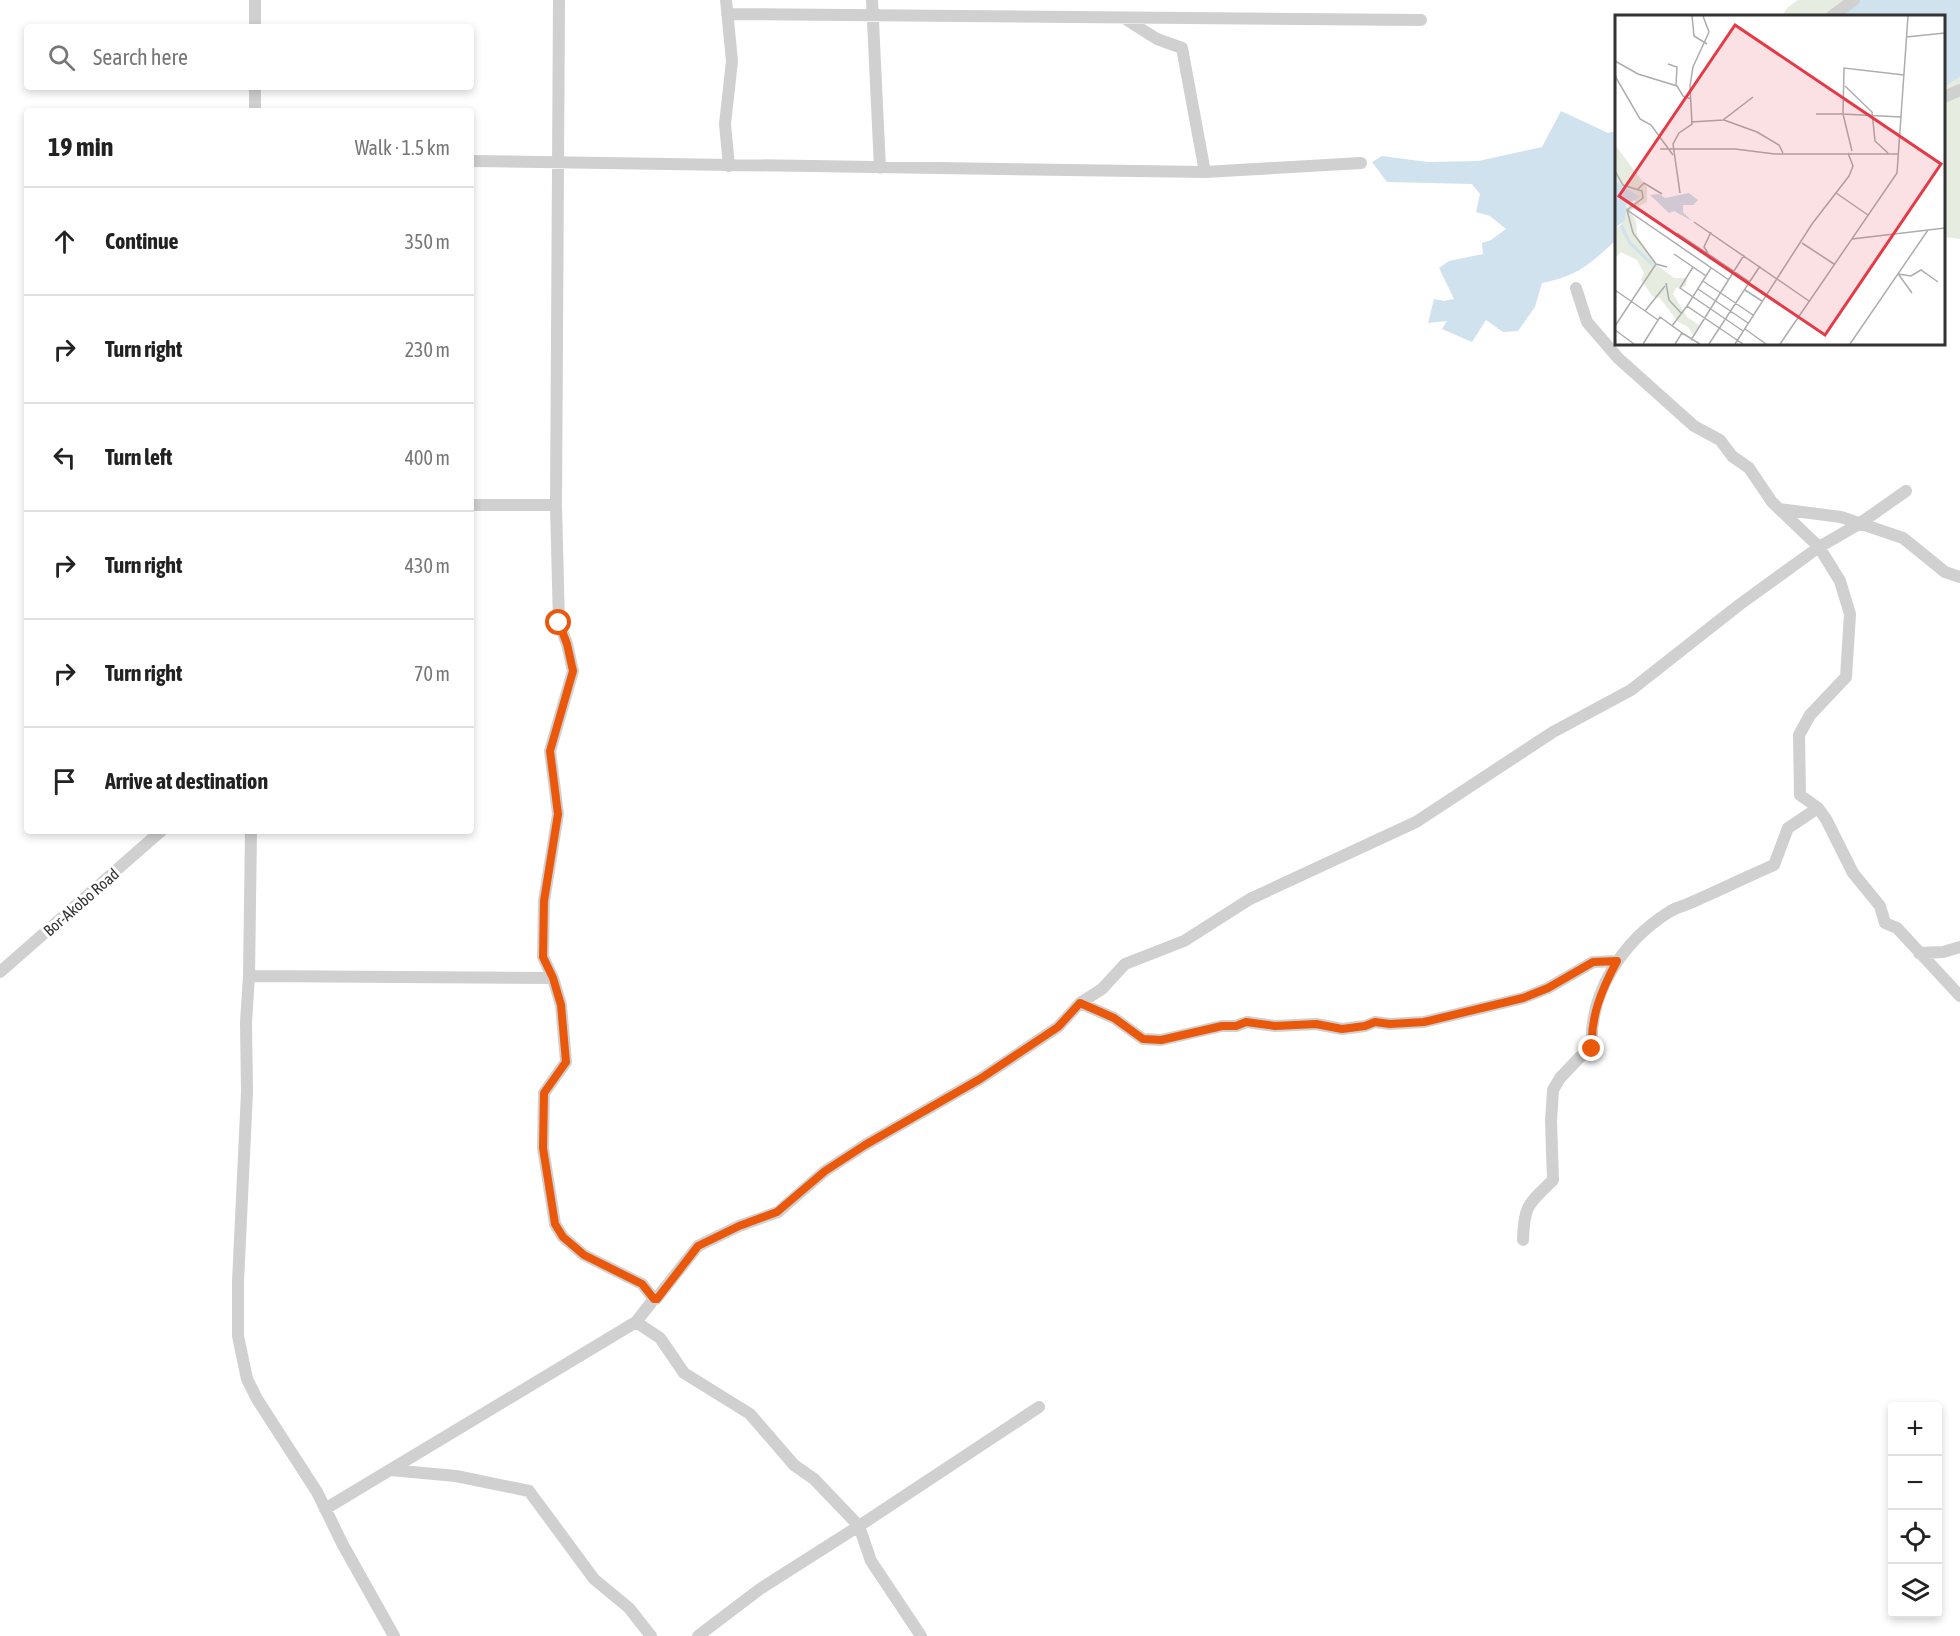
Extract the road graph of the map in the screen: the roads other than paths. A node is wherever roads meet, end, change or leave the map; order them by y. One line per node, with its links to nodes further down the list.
1 (255, 0): 11 (street)
2 (559, 0): 18 (street)
3 (726, 0): 6 (street)
4 (873, 0): 8 (street)
5 (1854, 0): 7 (street)
6 (727, 14): 8 (street); 19 (street)
7 (1833, 15)
8 (873, 16): 9 (street); 20 (street)
9 (1126, 19): 10 (street); 21 (street)
10 (1421, 21)
11 (255, 24)
12 (255, 90): 15 (street)
13 (1960, 90): 14 (street)
14 (1945, 97)
15 (255, 108)
16 (474, 161): 18 (street)
17 (1361, 163): 21 (street)
18 (558, 164): 19 (street); 24 (street)
19 (729, 166): 20 (street)
20 (880, 168): 21 (street)
21 (1205, 172)
22 (1576, 288): 26 (street)
23 (1906, 491): 27 (street)
24 (556, 504): 25 (street); 38 (street)
25 (474, 505)
26 (1779, 509): 27 (street); 28 (street)
27 (1859, 524): 28 (street); 29 (street)
28 (1819, 547): 30 (street); 40 (street)
29 (1960, 577)
30 (1818, 808): 34 (street); 35 (street)
31 (158, 834): 36 (street, Bor-Akobo Road)
32 (251, 834): 37 (street)
33 (1960, 947): 34 (street)
34 (1919, 953): 39 (street)
35 (1617, 961): 40 (street); 41 (street)
36 (0, 972)
37 (249, 976): 38 (street); 46 (street)
38 (553, 978): 42 (street)
39 (1960, 996)
40 (1080, 1003): 42 (street)
41 (1523, 1240)
42 (654, 1299): 43 (street)
43 (636, 1322): 45 (street); 47 (street)
44 (1039, 1407): 47 (street)
45 (390, 1470): 46 (street); 49 (street)
46 (325, 1509): 48 (street)
47 (858, 1526): 50 (street); 51 (street)
48 (394, 1636)
49 (651, 1636)
50 (698, 1636)
51 (921, 1636)

